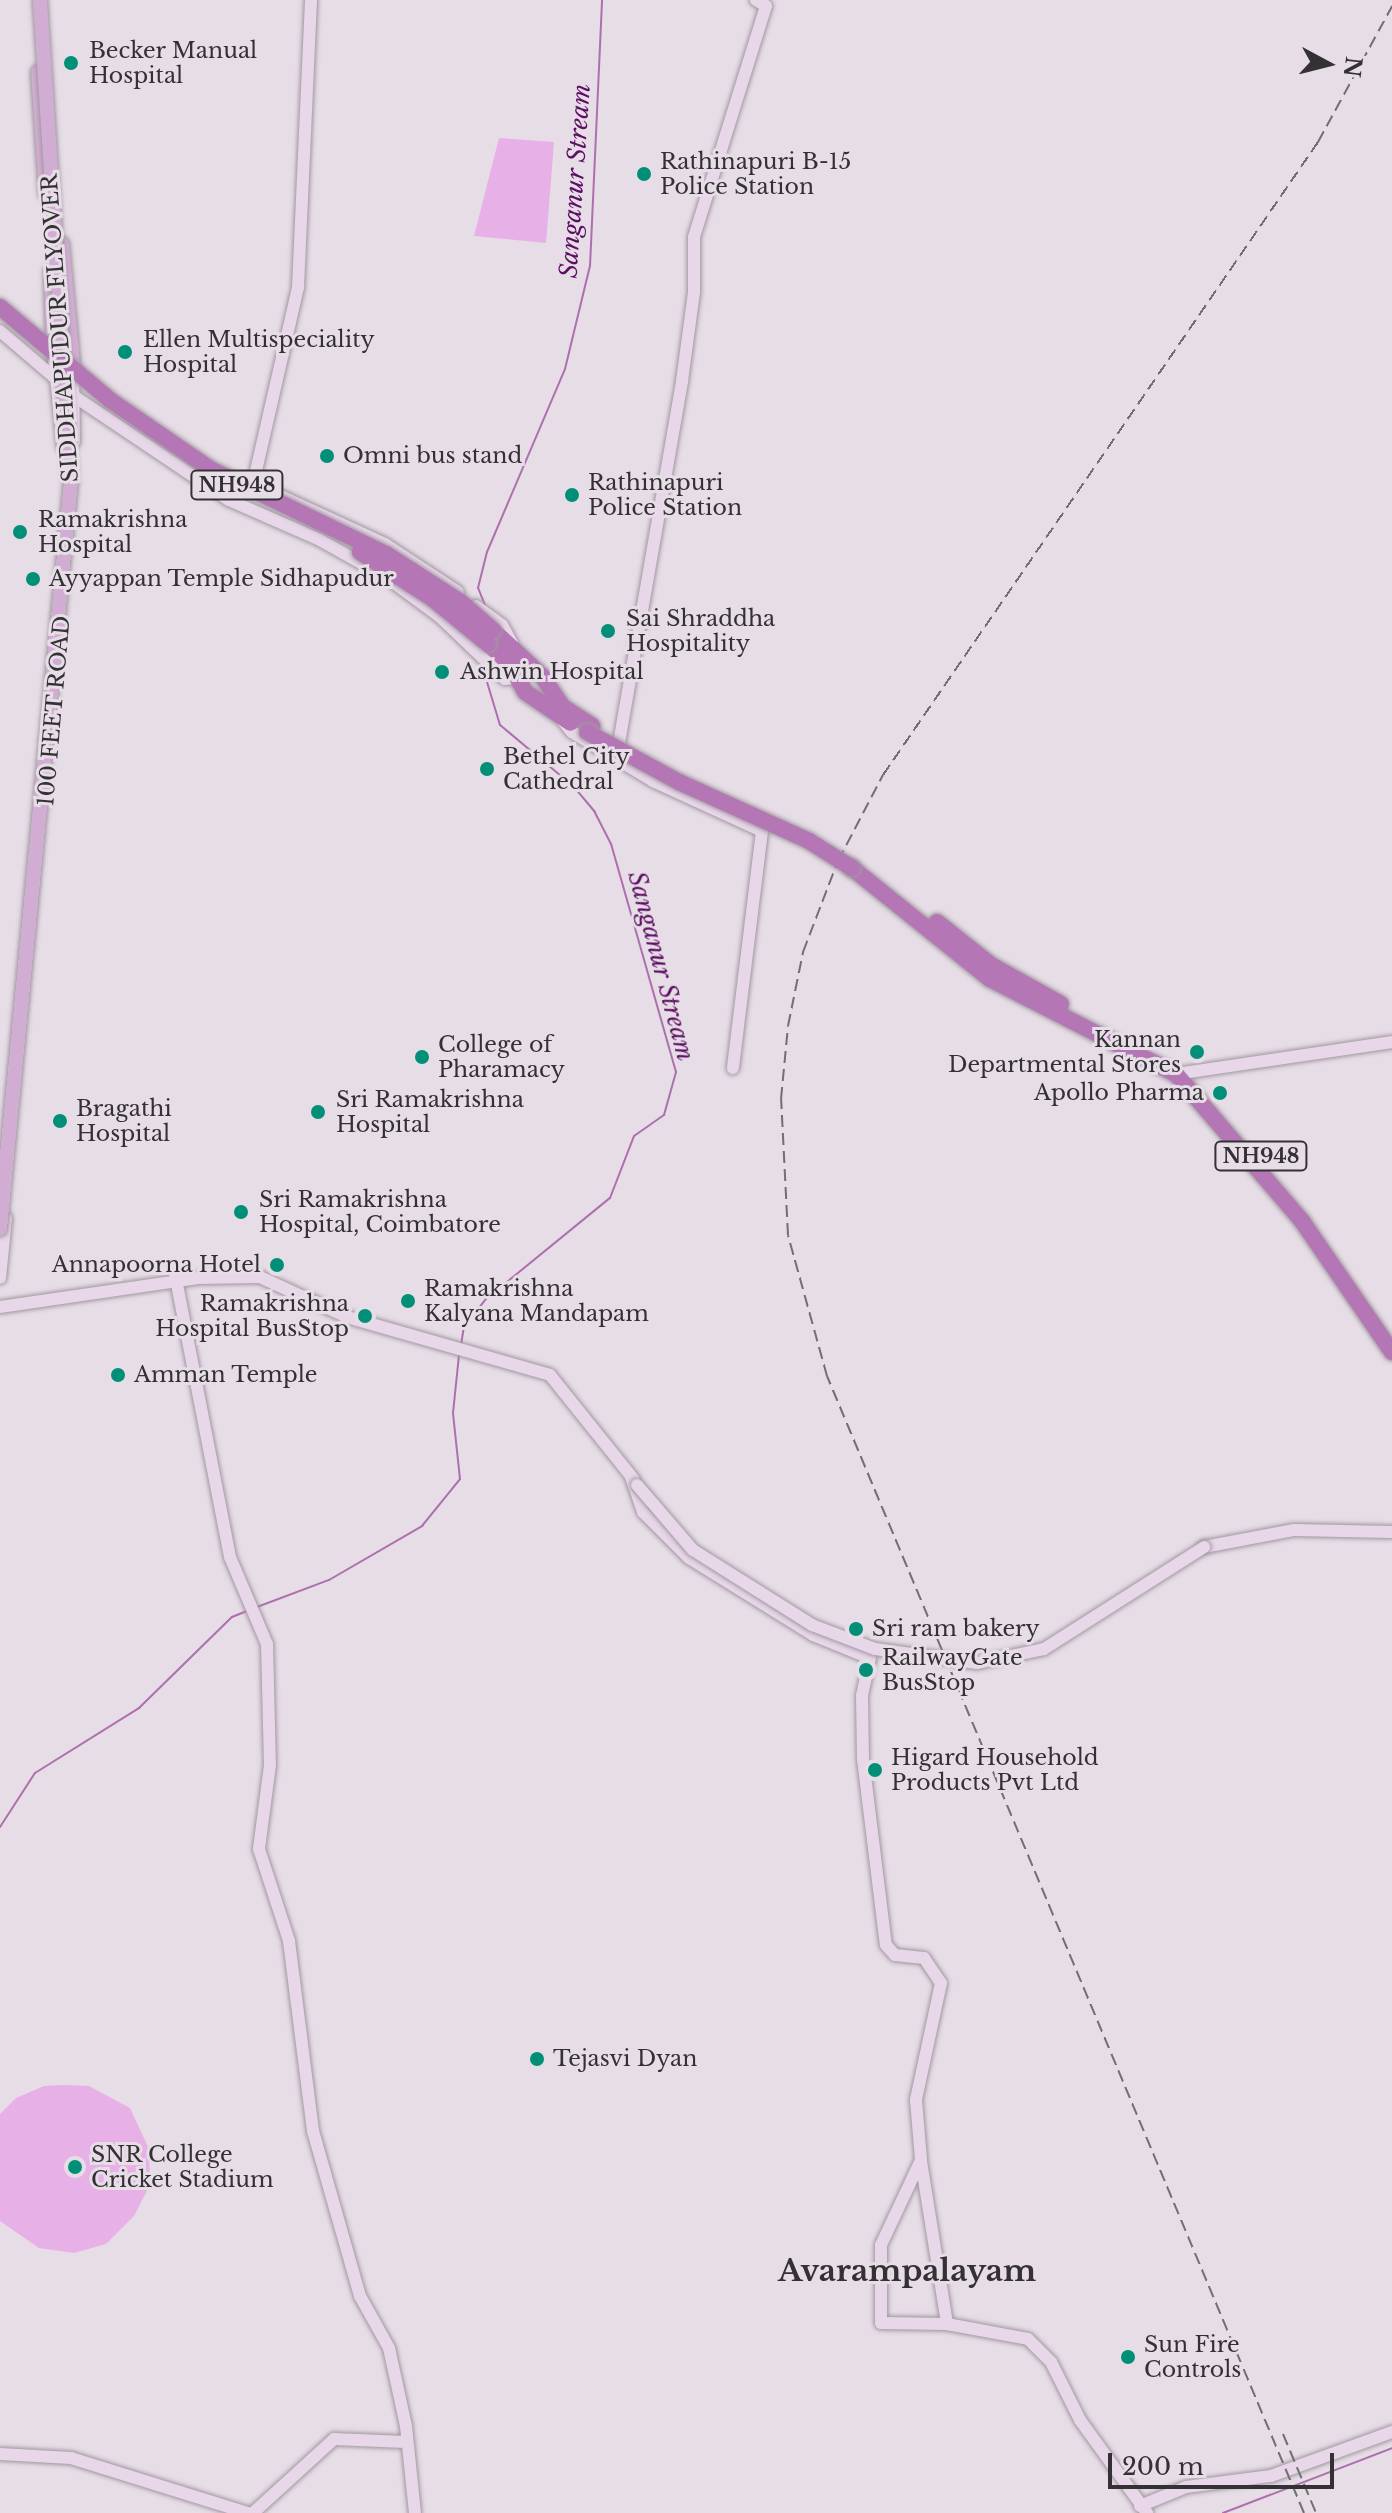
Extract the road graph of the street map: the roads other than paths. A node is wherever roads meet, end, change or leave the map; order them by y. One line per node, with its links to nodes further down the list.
1 (40, 0): 8 (main road, 100 FEET ROAD); 9 (main road, 100 FEET ROAD); 22 (main road, SIDDHAPUDUR FLYOVER, bridge)
2 (311, 0): 12 (street)
3 (756, 0): 17 (street)
4 (0, 299): 8 (street)
5 (0, 307): 13 (highway, NH948, bridge)
6 (0, 319): 13 (highway, NH948, bridge)
7 (0, 331): 10 (street)
8 (53, 343): 9 (street); 10 (street, 100 FEET ROAD)
9 (73, 362): 11 (street, 100 FEET ROAD); 12 (street)
10 (54, 377): 11 (street); 21 (street, 100 FEET ROAD)
11 (75, 397): 13 (street); 23 (street, 100 FEET ROAD)
12 (253, 484): 13 (street)
13 (486, 640): 14 (highway, NH948); 14 (highway, NH948)
14 (526, 681): 15 (highway, NH948); 16 (highway, NH948)
15 (562, 718): 16 (highway, NH948); 17 (street)
16 (586, 725): 20 (highway, NH948)
17 (616, 760): 19 (street)
18 (1392, 1042): 20 (street)
19 (733, 1068)
20 (1182, 1074): 27 (highway, NH948); 28 (highway, NH948)
21 (0, 1201)
22 (0, 1229)
23 (0, 1278)
24 (176, 1278): 25 (street); 26 (street); 29 (street); 34 (street)
25 (0, 1301)
26 (0, 1307)
27 (1392, 1340)
28 (1392, 1352)
29 (634, 1481): 30 (street, bridge); 31 (street)
30 (1392, 1532)
31 (921, 2160): 32 (street); 32 (street)
32 (947, 2324): 36 (street)
33 (1392, 2432): 36 (street)
34 (406, 2442): 37 (street); 38 (street)
35 (0, 2454): 37 (street)
36 (1144, 2509)
37 (251, 2513)
38 (415, 2513)

